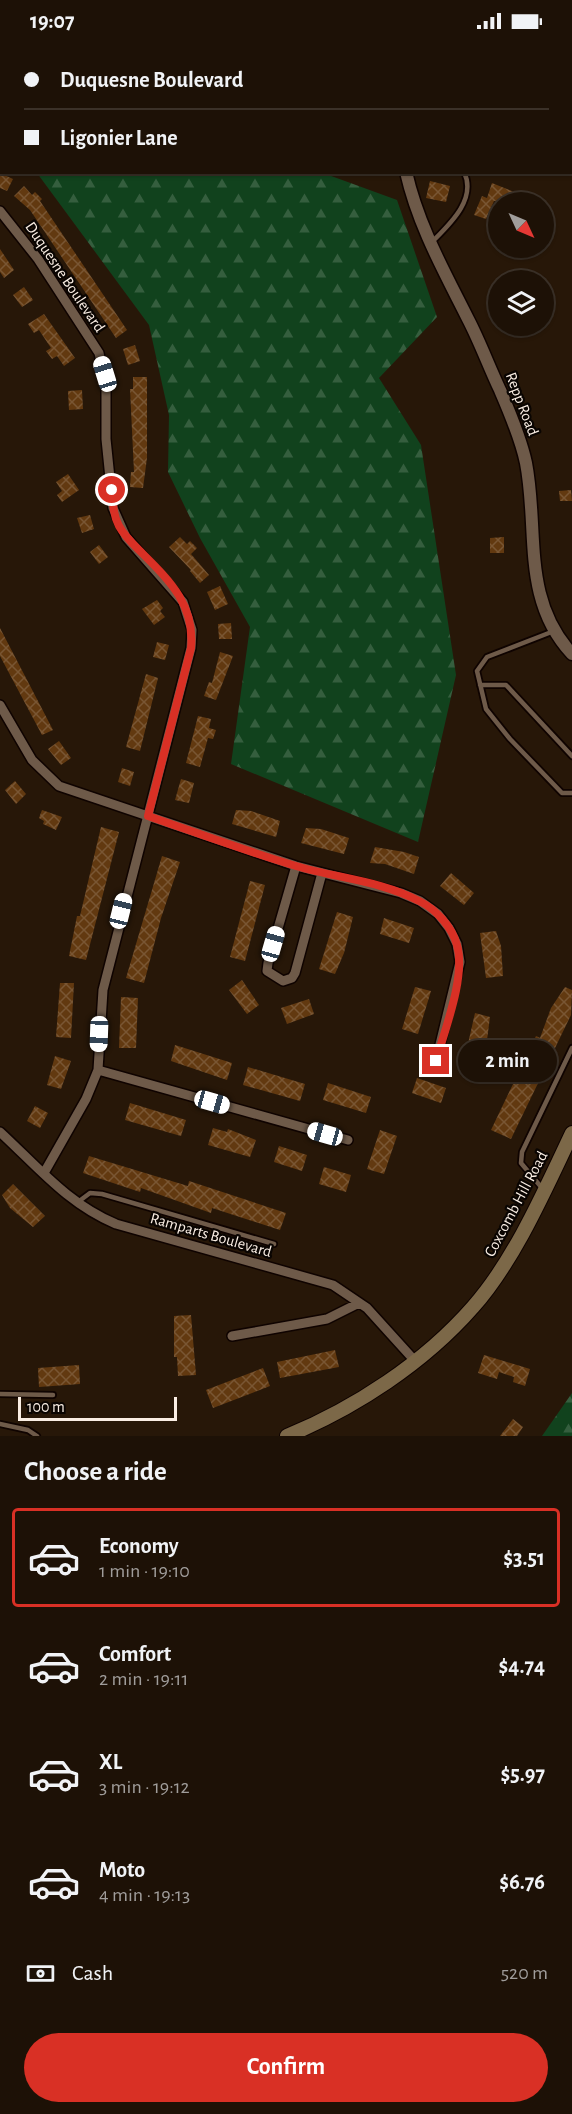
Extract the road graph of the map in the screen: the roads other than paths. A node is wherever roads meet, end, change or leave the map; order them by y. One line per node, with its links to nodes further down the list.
1 (407, 174): 4 (street, Repp Road)
2 (465, 174): 4 (lane)
3 (0, 211): 11 (street, Duquesne Boulevard)
4 (431, 244): 5 (street, Repp Road)
5 (554, 631): 6 (street, Repp Road); 7 (lane)
6 (572, 654)
7 (480, 685): 9 (lane); 10 (lane)
8 (0, 705): 11 (street)
9 (572, 756)
10 (572, 793)
11 (148, 816): 12 (street); 16 (street, Duquesne Boulevard)
12 (296, 866): 13 (street); 13 (street)
13 (322, 873): 15 (street)
14 (572, 1048): 21 (lane)
15 (436, 1061)
16 (98, 1070): 19 (street); 20 (street, Duquesne Boulevard)
17 (0, 1132): 20 (street, Ramparts Boulevard)
18 (572, 1133): 21 (main road, Coxcomb Hill Road)
19 (348, 1140)
20 (44, 1173): 22 (street, Ramparts Boulevard)
21 (544, 1190): 26 (main road, Coxcomb Hill Road)
22 (76, 1204): 23 (lane); 24 (street, Ramparts Boulevard)
23 (274, 1244)
24 (359, 1303): 25 (street); 26 (street, Ramparts Boulevard)
25 (232, 1336)
26 (415, 1361): 31 (main road, Coxcomb Hill Road)
27 (0, 1394): 28 (lane)
28 (53, 1395)
29 (0, 1424): 30 (lane)
30 (37, 1436)
31 (287, 1436)

